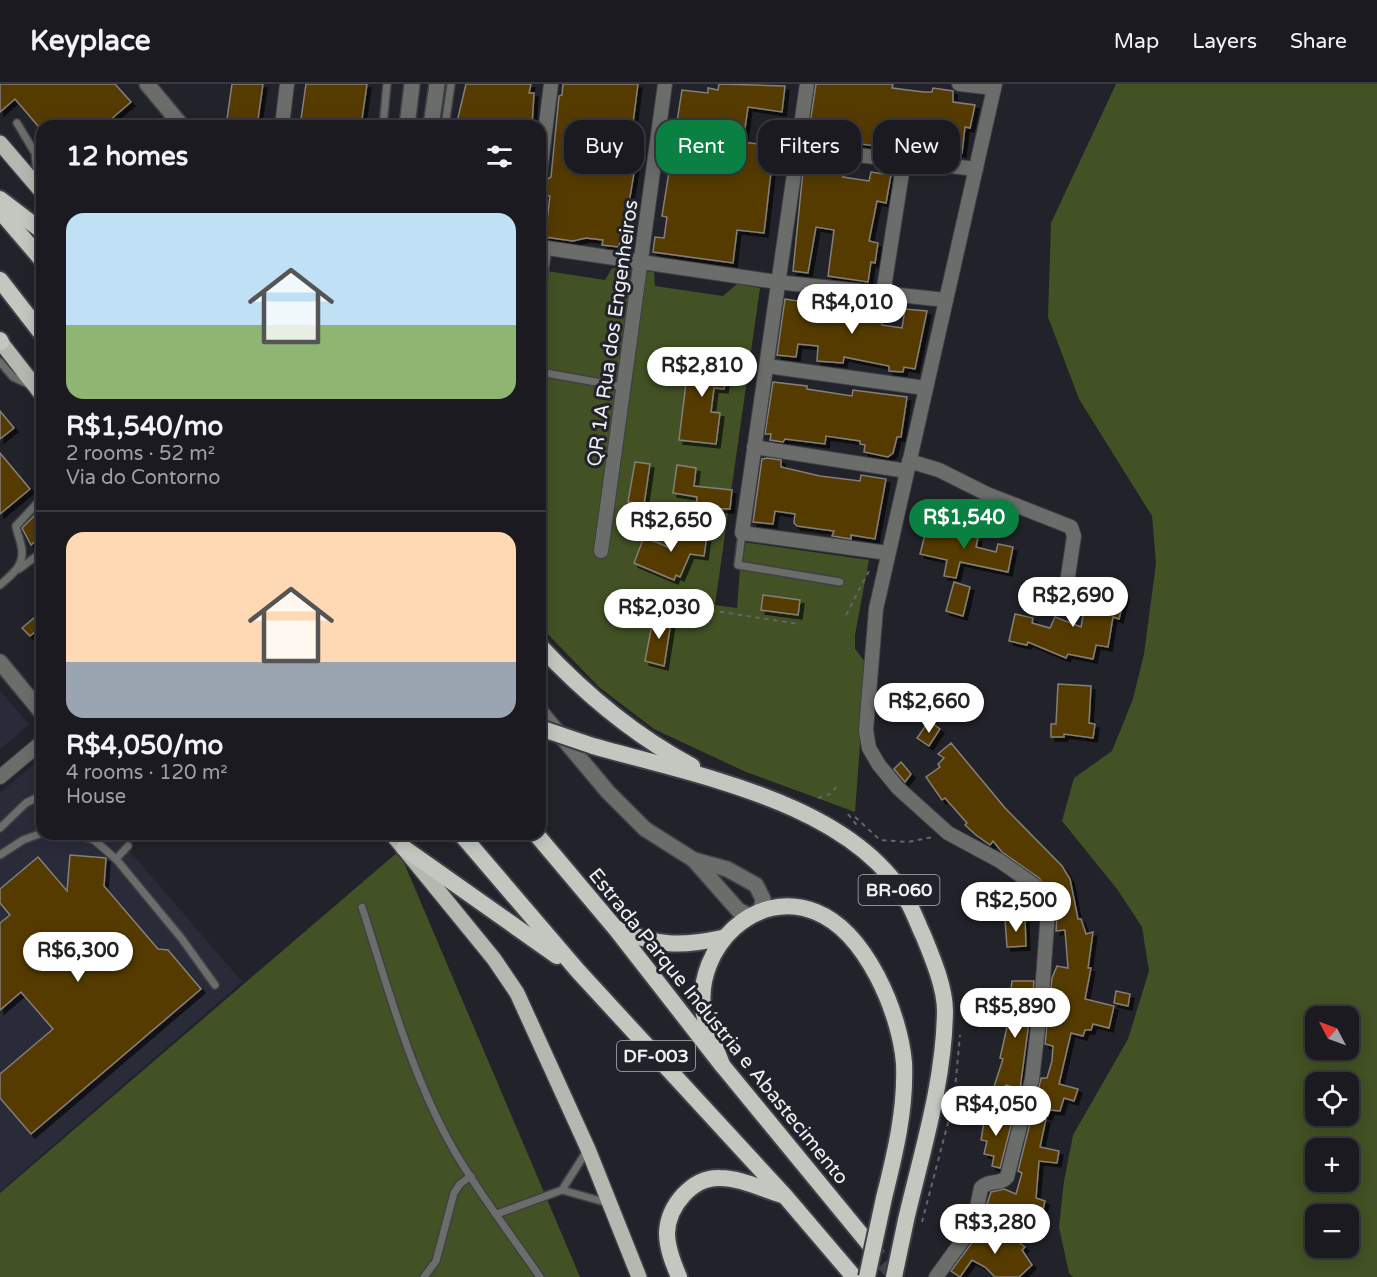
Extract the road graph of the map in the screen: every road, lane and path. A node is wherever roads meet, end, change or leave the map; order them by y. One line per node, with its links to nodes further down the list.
1 (147, 84): 12 (street)
2 (287, 84): 13 (street)
3 (387, 84): 14 (lane)
4 (451, 84): 17 (lane)
5 (551, 84): 20 (street)
6 (665, 84): 33 (street, QR 1A Rua dos Engenheiros)
7 (807, 84): 18 (street)
8 (959, 84): 10 (street)
9 (412, 86): 11 (street); 15 (street)
10 (995, 86): 24 (street)
11 (437, 87): 16 (street)
12 (177, 120)
13 (283, 120)
14 (384, 120)
15 (408, 120)
16 (432, 120)
17 (447, 120)
18 (802, 120)
19 (17, 123): 22 (lane)
20 (546, 124)
21 (0, 143): 27 (main road)
22 (36, 160)
23 (960, 167): 24 (street)
24 (976, 169): 37 (street)
25 (794, 174): 35 (street)
26 (902, 174): 36 (street)
27 (36, 184)
28 (0, 199): 30 (highway)
29 (0, 211): 32 (highway)
30 (36, 226)
31 (546, 248): 33 (street)
32 (36, 253)
33 (641, 262): 35 (street); 44 (street, QR 1A Rua dos Engenheiros)
34 (0, 280): 38 (highway)
35 (777, 282): 36 (street); 41 (street)
36 (883, 294): 37 (street)
37 (946, 300): 45 (street)
38 (36, 326)
39 (0, 341): 43 (main road)
40 (0, 362): 46 (lane)
41 (767, 366): 45 (street); 47 (street)
42 (546, 373): 44 (lane)
43 (36, 387)
44 (624, 387): 51 (street, QR 1A Rua dos Engenheiros)
45 (925, 388): 48 (street)
46 (36, 389)
47 (754, 447): 48 (street); 50 (street)
48 (908, 466): 52 (street); 56 (street)
49 (36, 504): 54 (lane)
50 (742, 533): 52 (street); 55 (lane)
51 (601, 551)
52 (883, 552): 59 (path); 74 (street)
53 (36, 557): 54 (lane)
54 (17, 571): 57 (lane)
55 (840, 582)
56 (1067, 583)
57 (0, 585)
58 (702, 609): 60 (path)
59 (846, 615)
60 (799, 624)
61 (546, 653): 68 (highway)
62 (0, 662): 63 (street)
63 (36, 705)
64 (546, 718): 84 (street)
65 (546, 730): 68 (highway, BR-060, bridge)
66 (36, 747): 67 (street)
67 (0, 777)
68 (714, 778): 105 (highway, BR-060, bridge)
69 (838, 784): 71 (path)
70 (36, 798): 73 (lane)
71 (818, 798)
72 (855, 817): 74 (path)
73 (0, 828)
74 (948, 833): 106 (street)
75 (36, 835): 82 (lane)
76 (94, 840): 83 (lane)
77 (397, 840): 81 (main road)
78 (466, 840): 89 (highway, DF-003)
79 (543, 840): 87 (highway, Estrada Parque Indústria e Abastecimento / DF-003)
80 (128, 846): 83 (lane)
81 (404, 848): 89 (highway); 92 (main road)
82 (0, 855)
83 (116, 859): 90 (lane)
84 (694, 860): 86 (street); 86 (street)
85 (362, 907): 93 (lane)
86 (755, 913): 88 (highway); 104 (highway, bridge)
87 (616, 929): 88 (highway); 91 (highway, Estrada Parque Indústria e Abastecimento / DF-003)
88 (722, 938): 91 (highway)
89 (578, 971): 95 (highway, DF-003)
90 (214, 984)
91 (722, 1065): 98 (highway, Estrada Parque Indústria e Abastecimento / DF-003)
92 (588, 1149): 94 (lane); 96 (main road)
93 (471, 1176): 97 (lane); 99 (lane)
94 (562, 1190): 96 (lane); 97 (lane)
95 (784, 1196): 102 (highway); 103 (highway, DF-003)
96 (608, 1203): 101 (main road)
97 (497, 1214): 100 (lane)
98 (868, 1244)
99 (424, 1277)
100 (540, 1277)
101 (639, 1277)
102 (679, 1277)
103 (854, 1277)
104 (867, 1277)
105 (894, 1277)
106 (936, 1277)

